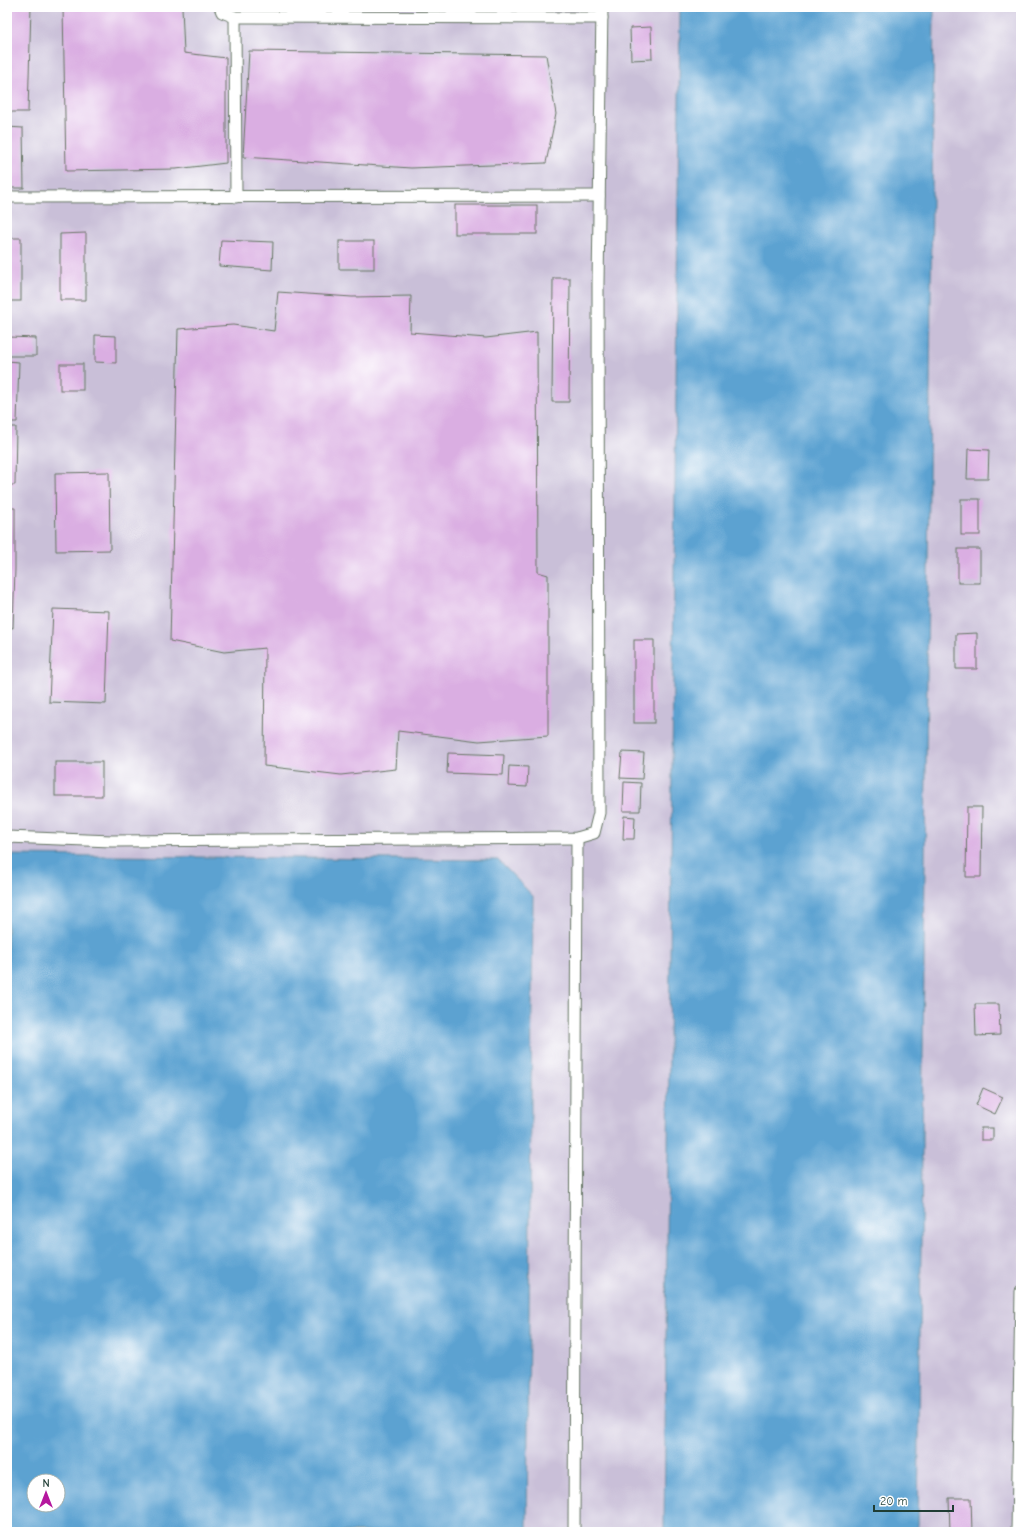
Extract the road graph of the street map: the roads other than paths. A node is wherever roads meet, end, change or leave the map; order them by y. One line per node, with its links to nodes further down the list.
1 (220, 7): 3 (lane)
2 (602, 12): 3 (lane); 6 (lane)
3 (235, 17): 5 (lane)
4 (7, 196): 5 (lane)
5 (236, 196): 6 (lane)
6 (599, 196): 8 (lane)
7 (7, 837): 8 (lane)
8 (577, 838): 10 (lane)
9 (1021, 1291): 11 (lane)
10 (574, 1532)
11 (1017, 1532)

